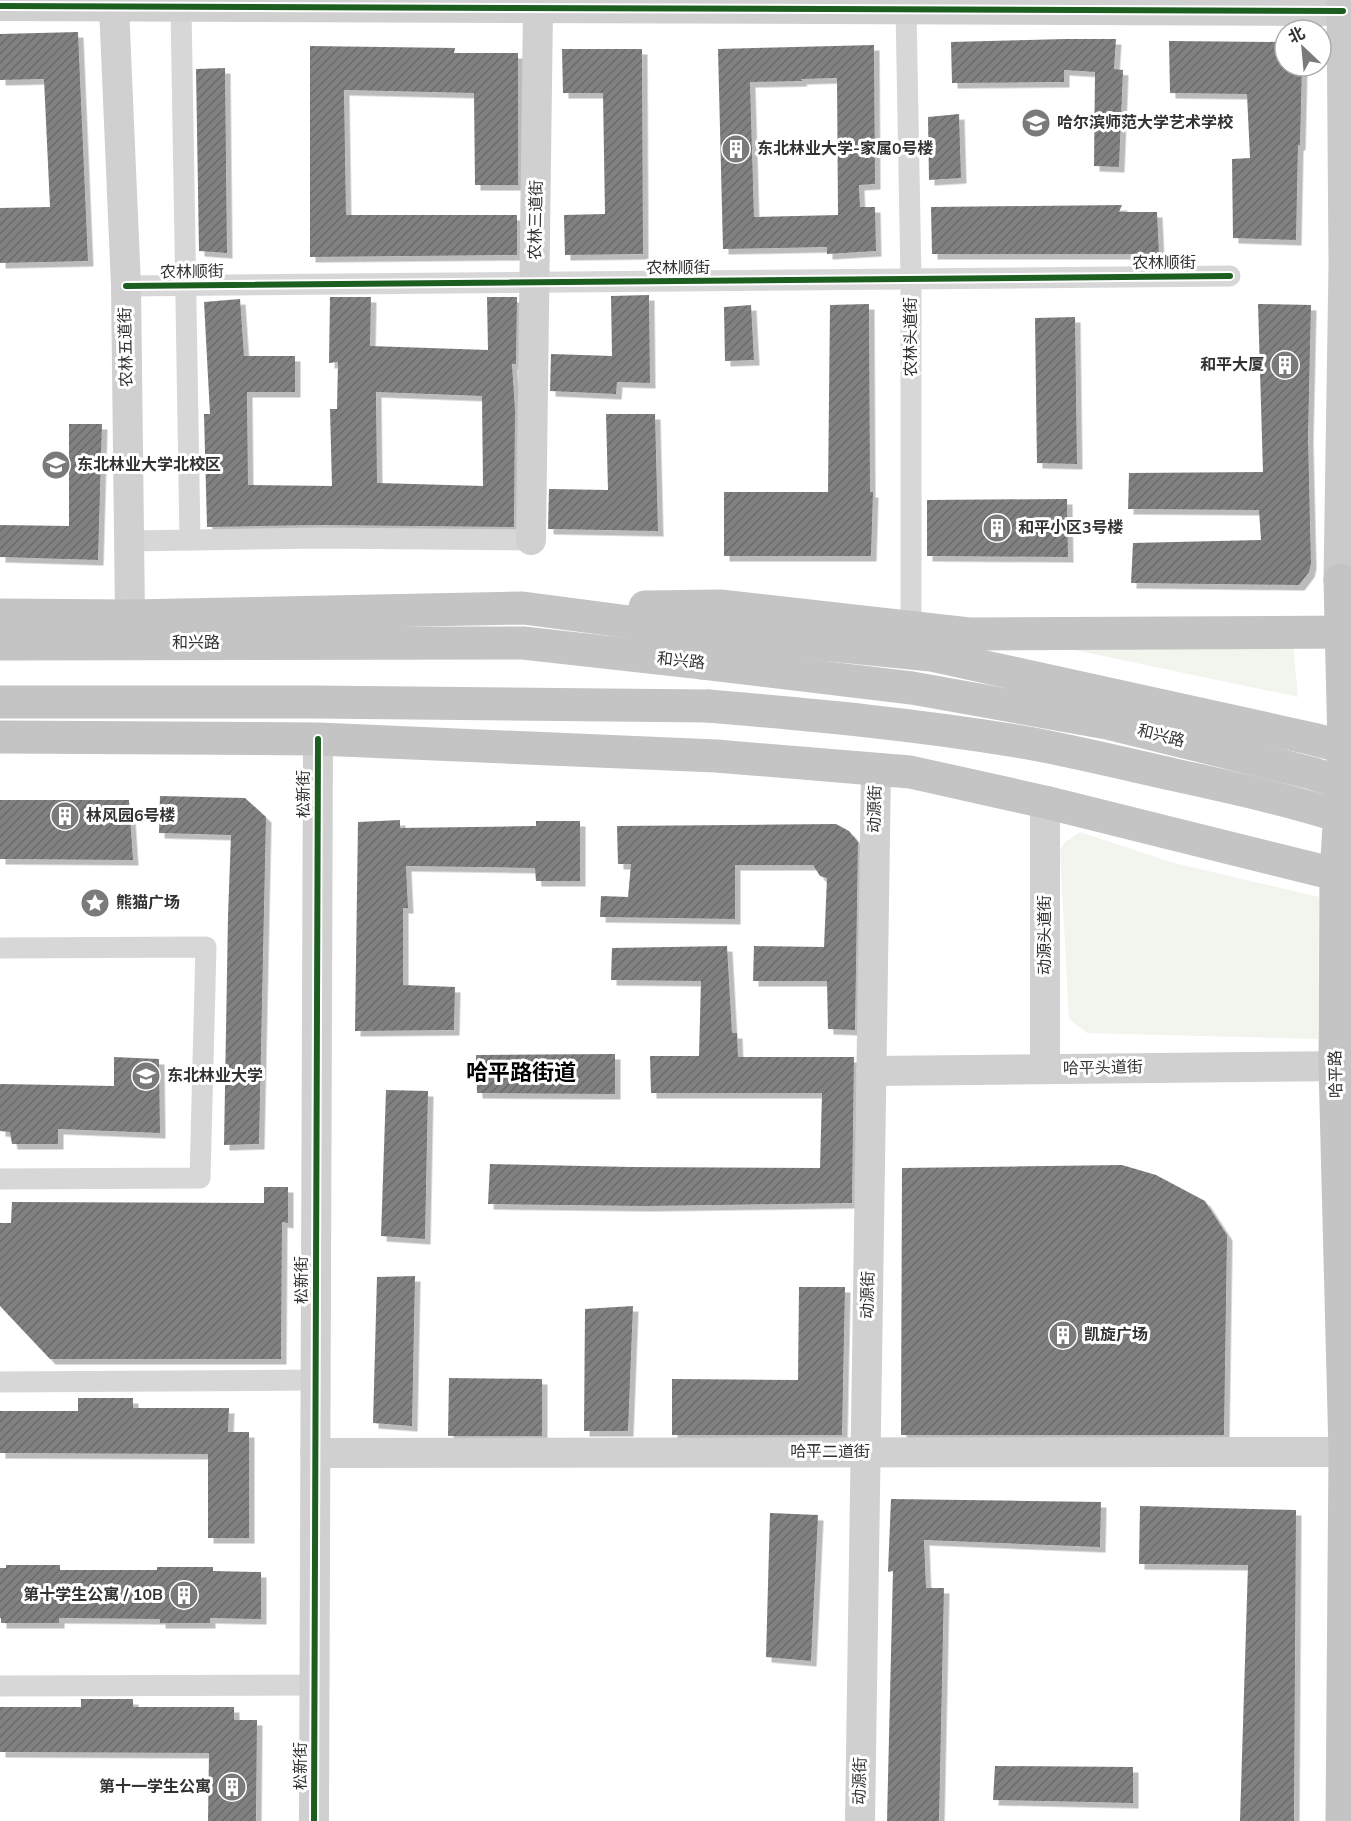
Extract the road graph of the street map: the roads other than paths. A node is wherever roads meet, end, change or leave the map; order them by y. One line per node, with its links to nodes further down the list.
1 (114, 3): 3 (street); 4 (street); 11 (street, 农林五道街)
2 (1343, 5): 6 (street); 15 (main road)
3 (0, 6)
4 (181, 7): 5 (street); 10 (street)
5 (538, 8): 6 (street); 9 (street, 农林三道街)
6 (906, 9): 8 (street, 农林头道街)
7 (1230, 276): 8 (street, 农林顺街)
8 (911, 279): 9 (street, 农林顺街); 20 (street, 农林头道街)
9 (535, 282): 10 (street, 农林顺街); 13 (street, 农林三道街)
10 (186, 285): 11 (street, 农林顺街); 12 (street)
11 (126, 286): 14 (street, 农林五道街)
12 (190, 540): 13 (street); 14 (street)
13 (531, 540)
14 (129, 541): 19 (street, 农林五道街)
15 (1340, 580): 21 (highway, 哈平路)
16 (524, 608): 17 (highway, 和兴路); 20 (highway, 和兴路); 28 (highway, 和兴路)
17 (321, 613): 19 (highway, 和兴路); 22 (highway)
18 (0, 615): 19 (highway, 和兴路)
19 (130, 616)
20 (911, 628): 21 (highway, 和兴路)
21 (1346, 632): 28 (highway, 哈平路)
22 (523, 643): 23 (highway, 和兴路); 30 (highway, 和兴路, bridge)
23 (0, 644)
24 (0, 702): 25 (highway)
25 (620, 704): 27 (highway); 32 (highway, bridge)
26 (0, 737): 27 (highway)
27 (303, 739): 29 (highway); 39 (street, 松新街)
28 (1347, 748): 33 (highway, 哈平路)
29 (876, 770): 31 (highway); 37 (street, 动源街)
30 (1351, 786)
31 (1045, 802): 33 (highway); 36 (street, 动源头道街)
32 (1351, 820)
33 (1344, 876): 35 (highway, 哈平路)
34 (0, 948): 38 (street)
35 (1343, 1066): 36 (street, 哈平头道街); 42 (highway, 哈平路)
36 (1045, 1069): 37 (street, 哈平头道街)
37 (871, 1071): 41 (street, 动源街)
38 (0, 1179)
39 (316, 1380): 40 (street); 43 (street, 松新街)
40 (0, 1382)
41 (865, 1452): 42 (street, 哈平二道街); 43 (street, 哈平二道街); 48 (street, 动源街)
42 (1345, 1452): 46 (highway, 哈平路)
43 (315, 1453): 44 (street, 松新街)
44 (315, 1685): 45 (street); 47 (street, 松新街)
45 (0, 1686)
46 (1347, 1745): 49 (highway, 哈平路)
47 (314, 1821)
48 (860, 1821)
49 (1342, 1821)

